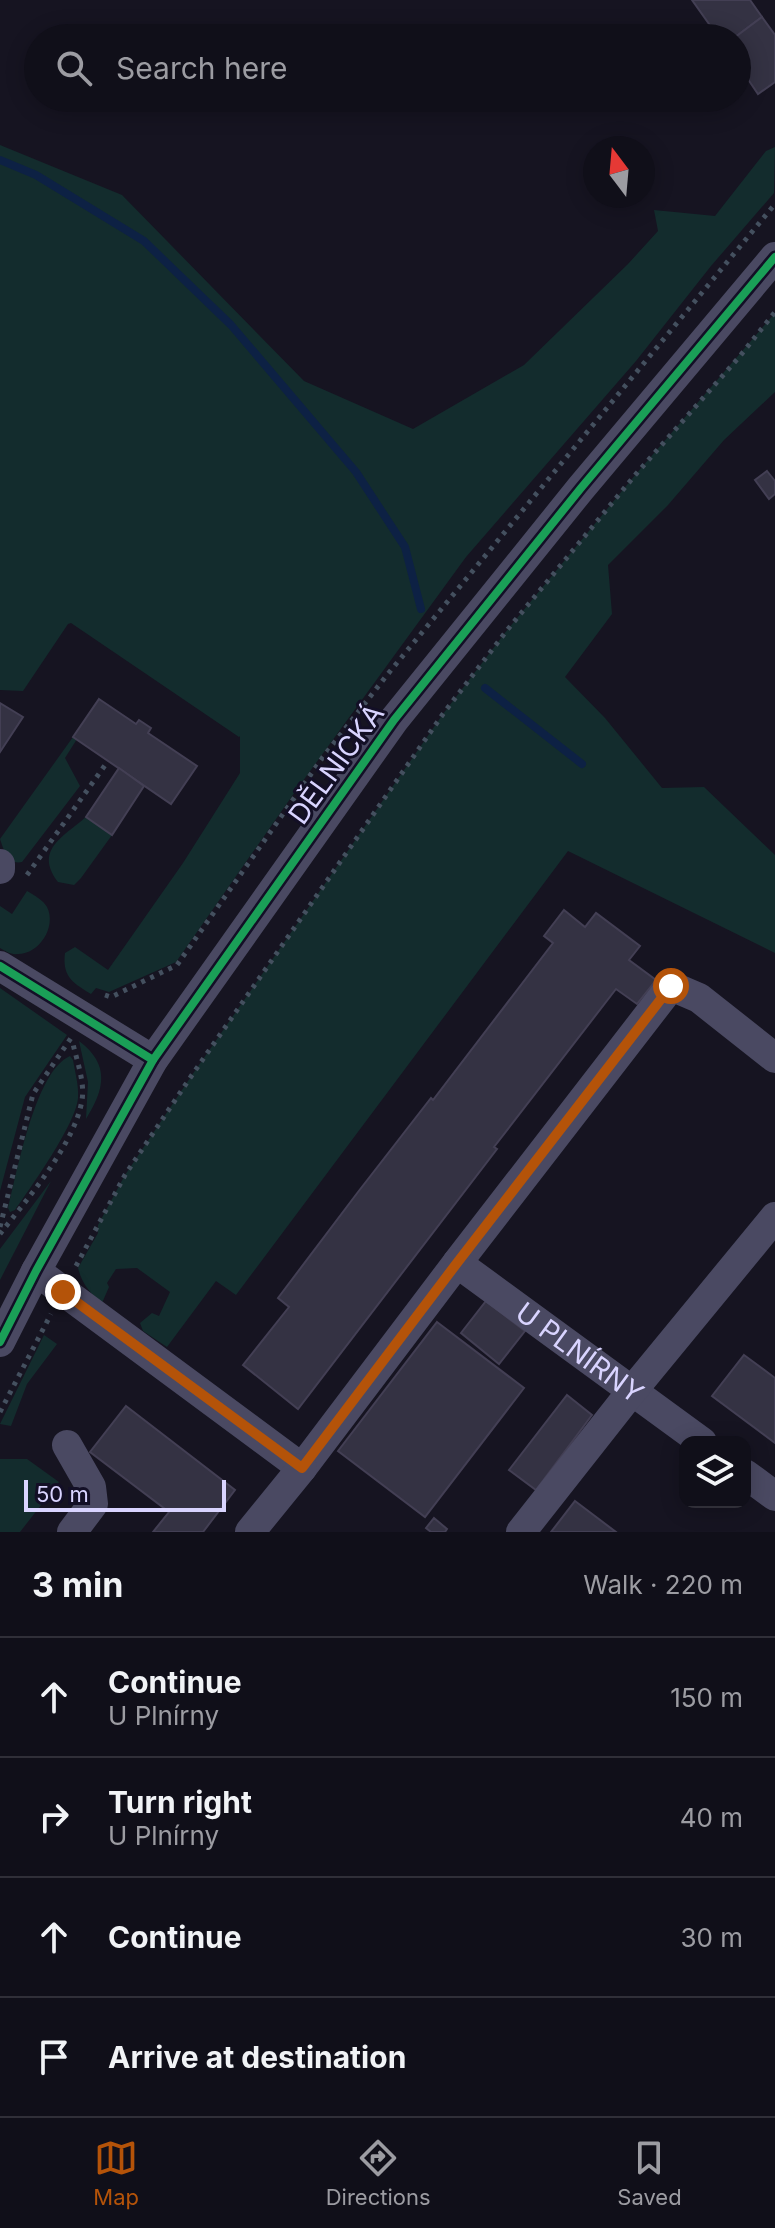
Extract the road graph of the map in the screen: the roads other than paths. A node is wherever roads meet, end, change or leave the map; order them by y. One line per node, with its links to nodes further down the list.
1 (775, 257): 4 (street, DĚLNICKÁ)
2 (0, 966): 4 (street)
3 (775, 1058): 6 (street)
4 (153, 1060): 7 (street, DĚLNICKÁ)
5 (775, 1217): 9 (street)
6 (457, 1263): 9 (street, U PLNÍRNY); 12 (street)
7 (36, 1271): 8 (street, DĚLNICKÁ); 12 (street)
8 (0, 1342)
9 (632, 1391): 10 (street, U PLNÍRNY); 17 (street)
10 (694, 1436)
11 (67, 1445): 15 (street)
12 (302, 1468): 16 (street)
13 (751, 1478): 14 (street)
14 (775, 1496)
15 (72, 1532)
16 (250, 1532)
17 (521, 1532)

